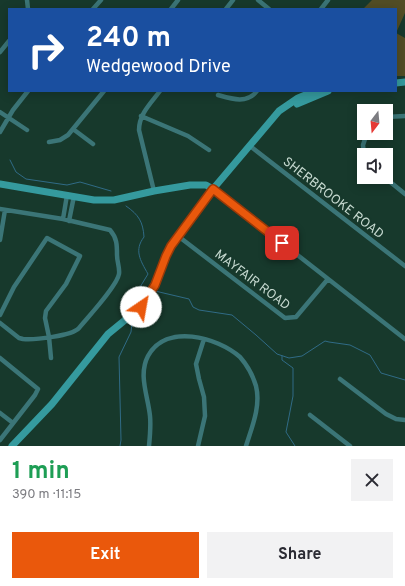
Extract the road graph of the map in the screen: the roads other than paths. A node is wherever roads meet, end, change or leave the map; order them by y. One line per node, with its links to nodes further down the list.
1 (27, 0): 8 (street)
2 (101, 0): 9 (street)
3 (178, 0): 10 (street)
4 (233, 0): 11 (street)
5 (258, 0): 12 (street)
6 (328, 0): 13 (street)
7 (34, 7): 8 (street)
8 (28, 8)
9 (95, 8)
10 (172, 8)
11 (227, 8)
12 (268, 8)
13 (322, 8)
14 (8, 42): 15 (street)
15 (0, 52)
16 (27, 92): 27 (street)
17 (103, 92): 29 (street)
18 (159, 92): 24 (street)
19 (256, 92): 22 (street)
20 (312, 92): 28 (street)
21 (326, 92): 28 (street)
22 (218, 94)
23 (0, 112): 27 (street)
24 (141, 116): 35 (street); 39 (street)
25 (405, 116): 26 (street)
26 (393, 117)
27 (8, 118): 30 (street); 31 (street)
28 (272, 120): 34 (street)
29 (73, 129): 32 (street); 33 (street)
30 (28, 130)
31 (0, 132)
32 (49, 142)
33 (93, 144)
34 (250, 146): 38 (street); 48 (street, SHERBROOKE ROAD)
35 (209, 150)
36 (0, 184): 41 (street)
37 (393, 184): 40 (street)
38 (213, 189): 39 (street); 46 (street); 49 (street)
39 (154, 191): 41 (street)
40 (405, 194)
41 (70, 196): 44 (street); 45 (street)
42 (0, 209): 43 (street)
43 (6, 210): 44 (street); 47 (street)
44 (63, 220): 45 (street)
45 (69, 221): 52 (street)
46 (178, 236): 49 (street, MAYFAIR ROAD); 63 (street)
47 (0, 240)
48 (405, 266)
49 (328, 279): 54 (street)
50 (0, 315): 52 (street)
51 (0, 323): 52 (street)
52 (49, 337): 56 (street)
53 (204, 339): 64 (street); 65 (street); 66 (street)
54 (405, 339)
55 (0, 358): 61 (street)
56 (51, 358)
57 (340, 378): 60 (street)
58 (0, 413): 61 (street)
59 (310, 415): 67 (street)
60 (405, 420)
61 (13, 423): 62 (street)
62 (0, 440)
63 (12, 446)
64 (148, 446)
65 (198, 446)
66 (246, 446)
67 (350, 446)

